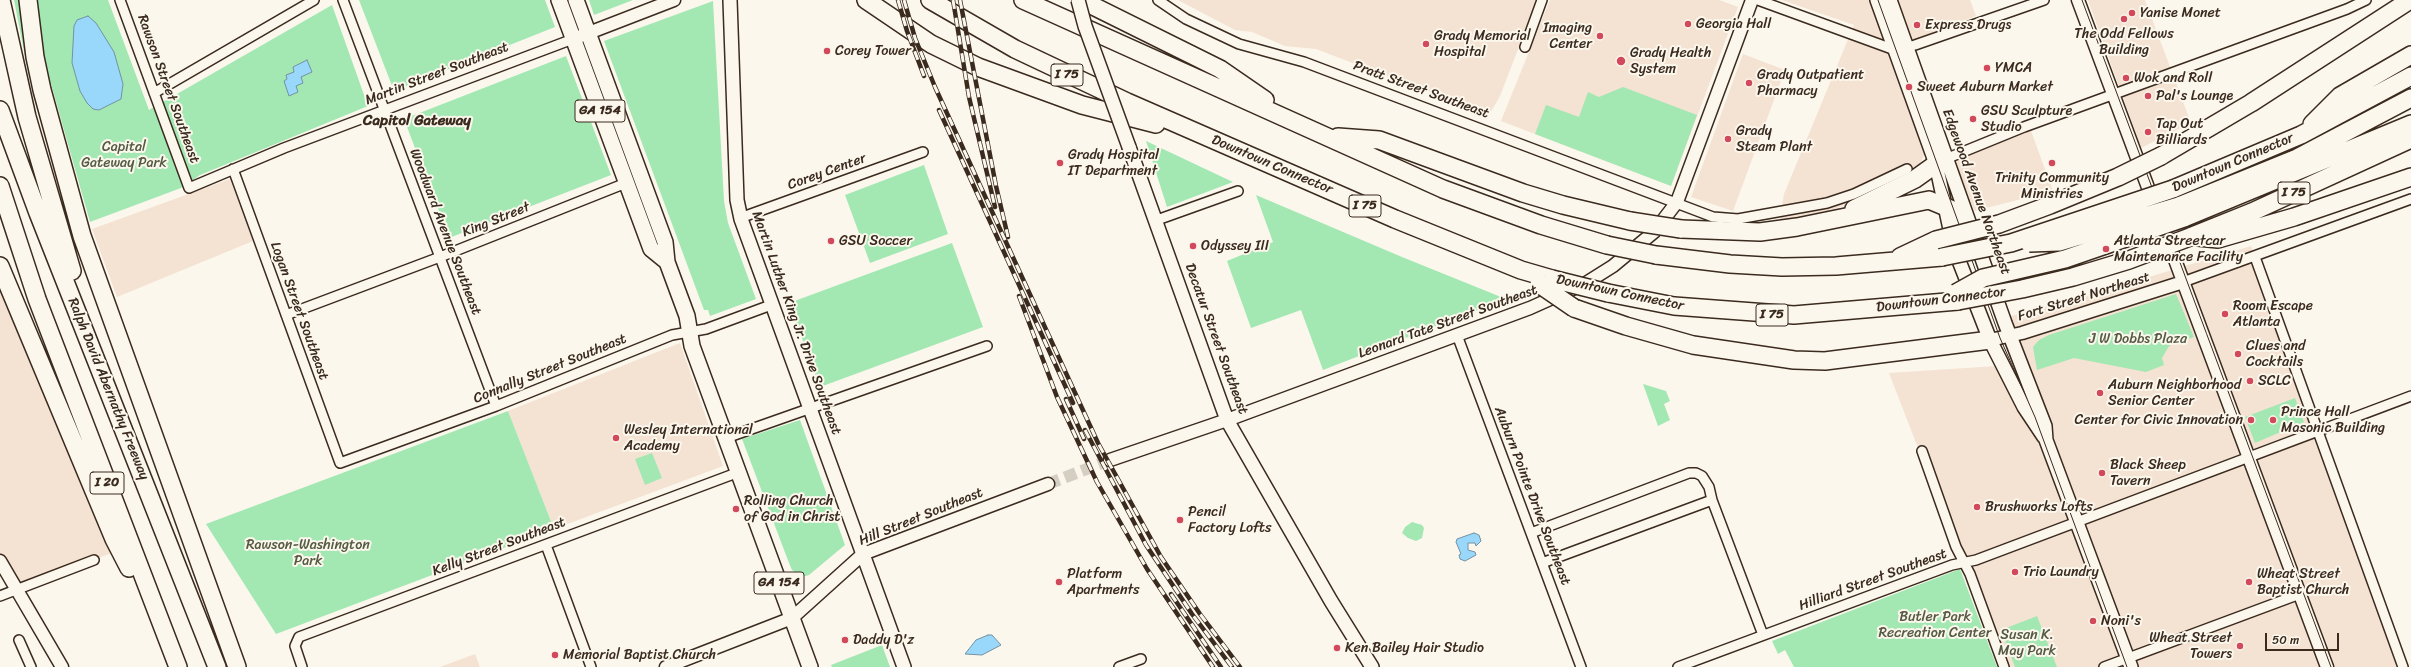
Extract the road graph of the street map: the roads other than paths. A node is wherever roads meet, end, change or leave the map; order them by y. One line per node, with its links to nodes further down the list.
1 (1, 0): 91 (highway)
2 (28, 0): 115 (highway)
3 (120, 0): 31 (street, Rawson Street Southeast)
4 (314, 0): 31 (street)
5 (343, 0): 35 (street, Woodward Avenue Southeast)
6 (559, 0): 26 (main road, GA 154)
7 (576, 0): 25 (main road, GA 154)
8 (674, 0): 25 (street, Martin Street Southeast)
9 (730, 0): 58 (main road, Martin Luther King Jr. Drive Southeast)
10 (866, 0): 42 (highway)
11 (930, 0): 42 (highway, Downtown Connector / I 75)
12 (1023, 0): 37 (highway, Downtown Connector)
13 (1078, 0): 59 (main road, Decatur Street Southeast, bridge)
14 (1081, 0): 37 (highway)
15 (1158, 0): 54 (street, Pratt Street Southeast)
16 (1542, 0): 27 (street)
17 (1752, 0): 54 (street, Leonard Tate Street Southeast)
18 (1758, 0): 28 (street)
19 (1877, 0): 28 (main road, Edgewood Avenue Northeast)
20 (1890, 0): 28 (main road, Edgewood Avenue Northeast)
21 (2044, 0): 28 (street)
22 (2078, 0): 32 (street)
23 (2366, 0): 32 (street)
24 (2410, 0): 67 (highway, bridge)
25 (588, 33): 26 (street, Martin Street Southeast); 66 (main road, GA 154)
26 (573, 39): 35 (street, Martin Street Southeast); 49 (main road, GA 154)
27 (1525, 47)
28 (1901, 48): 45 (main road, Edgewood Avenue Northeast)
29 (2411, 55): 39 (highway)
30 (2411, 76): 39 (highway, Downtown Connector)
31 (154, 92): 51 (street, Rawson Street Southeast)
32 (2114, 95): 45 (street); 70 (street)
33 (2411, 98): 57 (highway)
34 (0, 110): 91 (highway, Ralph David Abernathy Freeway / I 20)
35 (384, 110): 47 (street, Martin Street Southeast); 64 (street, Woodward Avenue Southeast)
36 (2411, 117): 40 (highway)
37 (1298, 123): 41 (highway, Downtown Connector)
38 (2411, 124): 40 (highway)
39 (2301, 135): 63 (highway, Downtown Connector, bridge)
40 (2380, 135): 57 (highway)
41 (1328, 136): 60 (highway, bridge); 67 (highway, Downtown Connector, bridge)
42 (1210, 139): 69 (highway, Downtown Connector / I 75)
43 (2411, 139): 62 (highway, Downtown Connector / I 75)
44 (923, 152): 58 (street, Corey Center)
45 (1942, 161): 55 (main road, Edgewood Avenue Northeast); 60 (highway); 61 (main road, Edgewood Avenue Northeast)
46 (1907, 169): 54 (street, Pratt Street Southeast)
47 (233, 170): 51 (street, Martin Street Southeast); 74 (street, Logan Street Southeast)
48 (2411, 177): 62 (highway)
49 (626, 183): 64 (street, King Street); 66 (main road, GA 154)
50 (0, 186): 72 (highway, I 20)
51 (189, 188)
52 (1238, 191): 59 (street)
53 (2411, 199): 65 (street, Fort Street Northeast)
54 (1677, 202): 76 (street, Leonard Tate Street Southeast)
55 (1944, 205): 60 (highway); 61 (highway); 78 (main road, Edgewood Avenue Northeast)
56 (0, 212): 72 (highway)
57 (2182, 212): 63 (highway, bridge); 71 (highway, bridge)
58 (740, 218): 73 (main road, Martin Luther King Jr. Drive Southeast)
59 (1157, 220): 83 (main road, Decatur Street Southeast)
60 (1821, 221)
61 (1975, 235): 77 (main road, Edgewood Avenue Northeast)
62 (2192, 237): 71 (highway, Downtown Connector / I 75, bridge)
63 (2011, 243): 67 (highway, Downtown Connector, bridge)
64 (440, 257): 74 (street, King Street); 81 (street, Woodward Avenue Southeast)
65 (2255, 257): 70 (street, Fort Street Northeast); 84 (street)
66 (667, 262): 75 (main road, GA 154)
67 (1889, 262)
68 (0, 266): 110 (highway)
69 (1546, 282): 71 (highway, Downtown Connector / I 75, bridge); 78 (highway, bridge)
70 (2183, 282): 77 (street, Fort Street Northeast); 88 (street)
71 (1957, 297)
72 (37, 299): 110 (highway, I 20)
73 (771, 305): 75 (street, Connally Street Southeast); 82 (main road, Martin Luther King Jr. Drive Southeast)
74 (286, 315): 90 (street, Logan Street Southeast)
75 (689, 332): 81 (street, Connally Street Southeast); 85 (main road, GA 154)
76 (1457, 335): 83 (street, Leonard Tate Street Southeast); 96 (street, Auburn Pointe Drive Southeast)
77 (2010, 335): 78 (street, Fort Street Northeast); 86 (main road, Edgewood Avenue Northeast)
78 (1990, 340): 86 (main road, Edgewood Avenue Northeast)
79 (987, 346): 82 (street)
80 (2411, 396): 84 (street, Hilliard Street Southeast)
81 (496, 406): 90 (street, Connally Street Southeast)
82 (810, 409): 85 (street); 98 (main road, Martin Luther King Jr. Drive Southeast)
83 (1227, 420): 89 (street); 122 (main road, Decatur Street Southeast)
84 (2318, 431): 88 (street, Hilliard Street Southeast); 128 (street)
85 (726, 438): 92 (main road, GA 154)
86 (2046, 440): 95 (main road, Edgewood Avenue Northeast)
87 (1922, 451): 101 (street)
88 (2249, 457): 95 (street, Hilliard Street Southeast); 104 (street)
89 (1110, 460)
90 (340, 463)
91 (139, 468): 114 (highway, Ralph David Abernathy Freeway / I 20)
92 (739, 472): 97 (street, Kelly Street Southeast); 106 (main road, GA 154)
93 (1048, 484): 98 (street, Hill Street Southeast)
94 (1712, 500): 96 (street); 102 (street); 107 (street)
95 (2078, 522): 101 (street, Hilliard Street Southeast); 111 (main road, Edgewood Avenue Northeast)
96 (1531, 533): 102 (street, Auburn Pointe Drive Southeast)
97 (546, 545): 116 (street, Kelly Street Southeast); 117 (street)
98 (862, 554): 106 (street, Hill Street Southeast); 120 (main road, Martin Luther King Jr. Drive Southeast)
99 (94, 560): 103 (street)
100 (0, 561): 103 (street)
101 (1964, 562): 107 (street, Hilliard Street Southeast); 125 (street)
102 (1542, 563): 123 (street, Auburn Pointe Drive Southeast)
103 (17, 589): 105 (street); 113 (street)
104 (2300, 594): 111 (street); 127 (street)
105 (0, 596)
106 (792, 618): 118 (street, Hill Street Southeast); 119 (main road, GA 154)
107 (1763, 635): 124 (street, Hilliard Street Southeast)
108 (19, 640): 112 (street)
109 (1141, 659): 121 (street)
110 (175, 660)
111 (2129, 662): 126 (street)
112 (31, 667)
113 (62, 667)
114 (217, 667)
115 (237, 667)
116 (302, 667)
117 (592, 667)
118 (666, 667)
119 (810, 667)
120 (904, 667)
121 (1119, 667)
122 (1372, 667)
123 (1581, 667)
124 (1678, 667)
125 (2004, 667)
126 (2104, 667)
127 (2327, 667)
128 (2403, 667)

